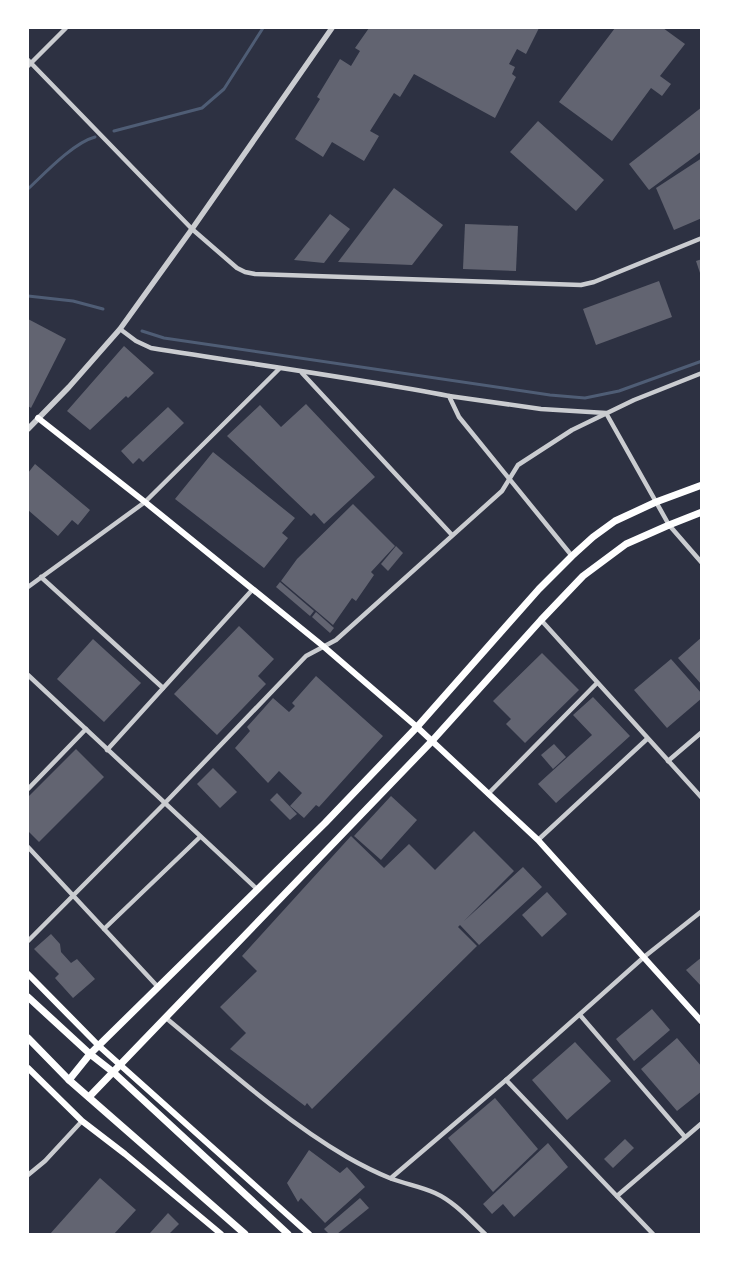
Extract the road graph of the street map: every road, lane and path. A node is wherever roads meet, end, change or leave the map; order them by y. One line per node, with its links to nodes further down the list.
1 (66, 28): 3 (street)
2 (332, 28): 4 (street)
3 (28, 63): 4 (street)
4 (192, 229): 5 (street); 6 (street)
5 (702, 238)
6 (120, 329): 7 (street); 12 (street)
7 (279, 369): 8 (street); 16 (street)
8 (301, 372): 10 (street); 20 (street)
9 (702, 373): 11 (street)
10 (449, 396): 11 (street); 14 (street)
11 (606, 413): 14 (street); 17 (street)
12 (38, 418): 13 (street); 16 (main road)
13 (28, 429)
14 (509, 477): 20 (street); 21 (street)
15 (702, 485): 17 (main road)
16 (145, 502): 23 (street); 25 (main road)
17 (656, 502): 19 (street); 21 (main road)
18 (702, 512): 19 (main road)
19 (669, 525): 22 (street); 26 (main road)
20 (452, 535): 27 (street)
21 (572, 556): 31 (main road)
22 (702, 563)
23 (41, 577): 24 (street); 30 (street)
24 (28, 587)
25 (252, 589): 27 (main road); 30 (street)
26 (540, 620): 29 (street); 35 (main road)
27 (323, 646): 31 (main road); 41 (street)
28 (28, 675): 32 (street)
29 (597, 683): 34 (street); 39 (street)
30 (163, 688): 36 (street)
31 (417, 727): 35 (main road); 45 (main road)
32 (86, 729): 36 (street); 38 (street)
33 (702, 732): 37 (street)
34 (647, 739): 37 (street); 43 (street)
35 (432, 741): 39 (main road); 55 (main road)
36 (107, 750): 41 (street)
37 (668, 761): 40 (street)
38 (28, 788)
39 (488, 794): 43 (main road)
40 (702, 798)
41 (164, 804): 42 (street); 46 (street)
42 (200, 837): 45 (street); 48 (street)
43 (538, 840): 50 (main road)
44 (28, 847): 46 (street)
45 (258, 890): 52 (main road)
46 (74, 896): 48 (street); 49 (street)
47 (702, 911): 50 (street)
48 (104, 928): 52 (street)
49 (28, 941)
50 (644, 957): 54 (street); 56 (main road)
51 (28, 974): 58 (main road)
52 (158, 987): 58 (main road)
53 (28, 998): 59 (main road)
54 (580, 1015): 64 (street); 68 (street)
55 (166, 1018): 60 (main road); 70 (street)
56 (702, 1022)
57 (28, 1038): 63 (main road)
58 (99, 1046): 59 (main road); 60 (main road)
59 (90, 1054): 62 (main road); 63 (main road)
60 (121, 1064): 62 (main road); 75 (main road)
61 (28, 1068): 66 (main road)
62 (113, 1072): 65 (main road); 74 (main road)
63 (69, 1080): 65 (main road)
64 (506, 1080): 70 (street); 71 (street)
65 (89, 1096): 73 (main road)
66 (82, 1121): 69 (street); 72 (main road)
67 (702, 1123): 68 (street)
68 (685, 1137): 71 (street)
69 (28, 1176)
70 (390, 1178): 76 (street)
71 (617, 1196): 77 (street)
72 (221, 1234)
73 (246, 1234)
74 (288, 1234)
75 (309, 1234)
76 (485, 1234)
77 (653, 1234)

